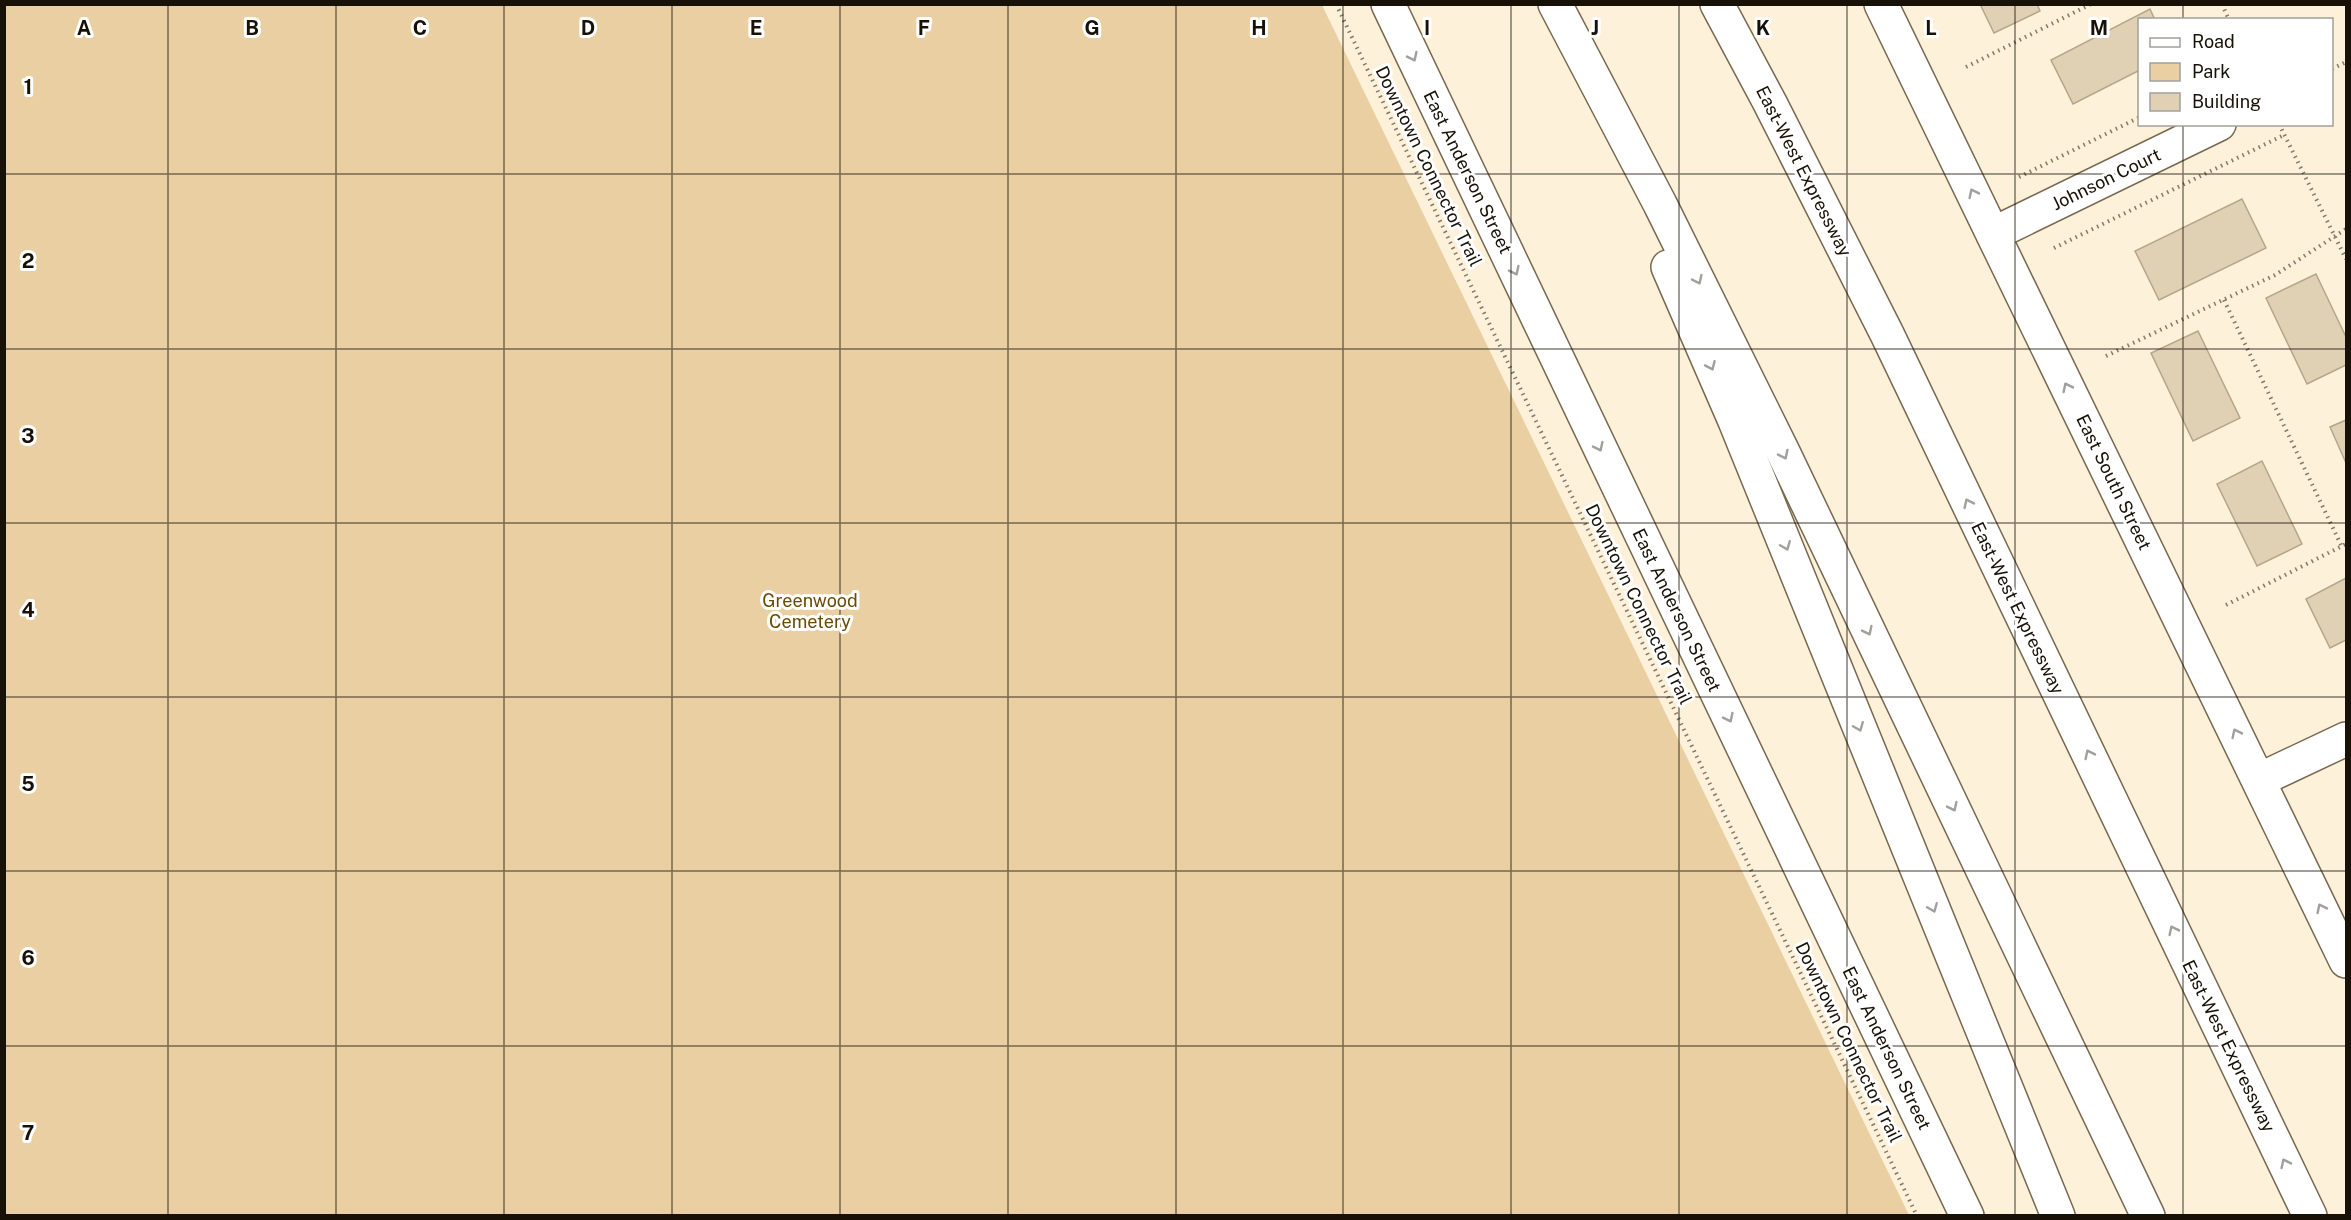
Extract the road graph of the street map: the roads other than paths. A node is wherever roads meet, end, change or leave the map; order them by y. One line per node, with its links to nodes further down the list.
1 (1388, 4): 10 (main road, East Anderson Street, one-way to 10)
2 (1554, 4): 11 (main road, one-way to 11); 12 (main road, one-way to 12)
3 (1717, 4): 13 (main road, East-West Expressway, one-way to 3)
4 (1881, 4): 6 (main road, East South Street, one-way to 4)
5 (2215, 126): 6 (main road, Johnson Court)
6 (1993, 234): 8 (main road, East South Street, one-way to 6)
7 (2346, 739): 8 (main road)
8 (2259, 780): 9 (main road, East South Street, one-way to 8)
9 (2346, 960)
10 (1967, 1215)
11 (2058, 1215)
12 (2148, 1215)
13 (2310, 1215)

